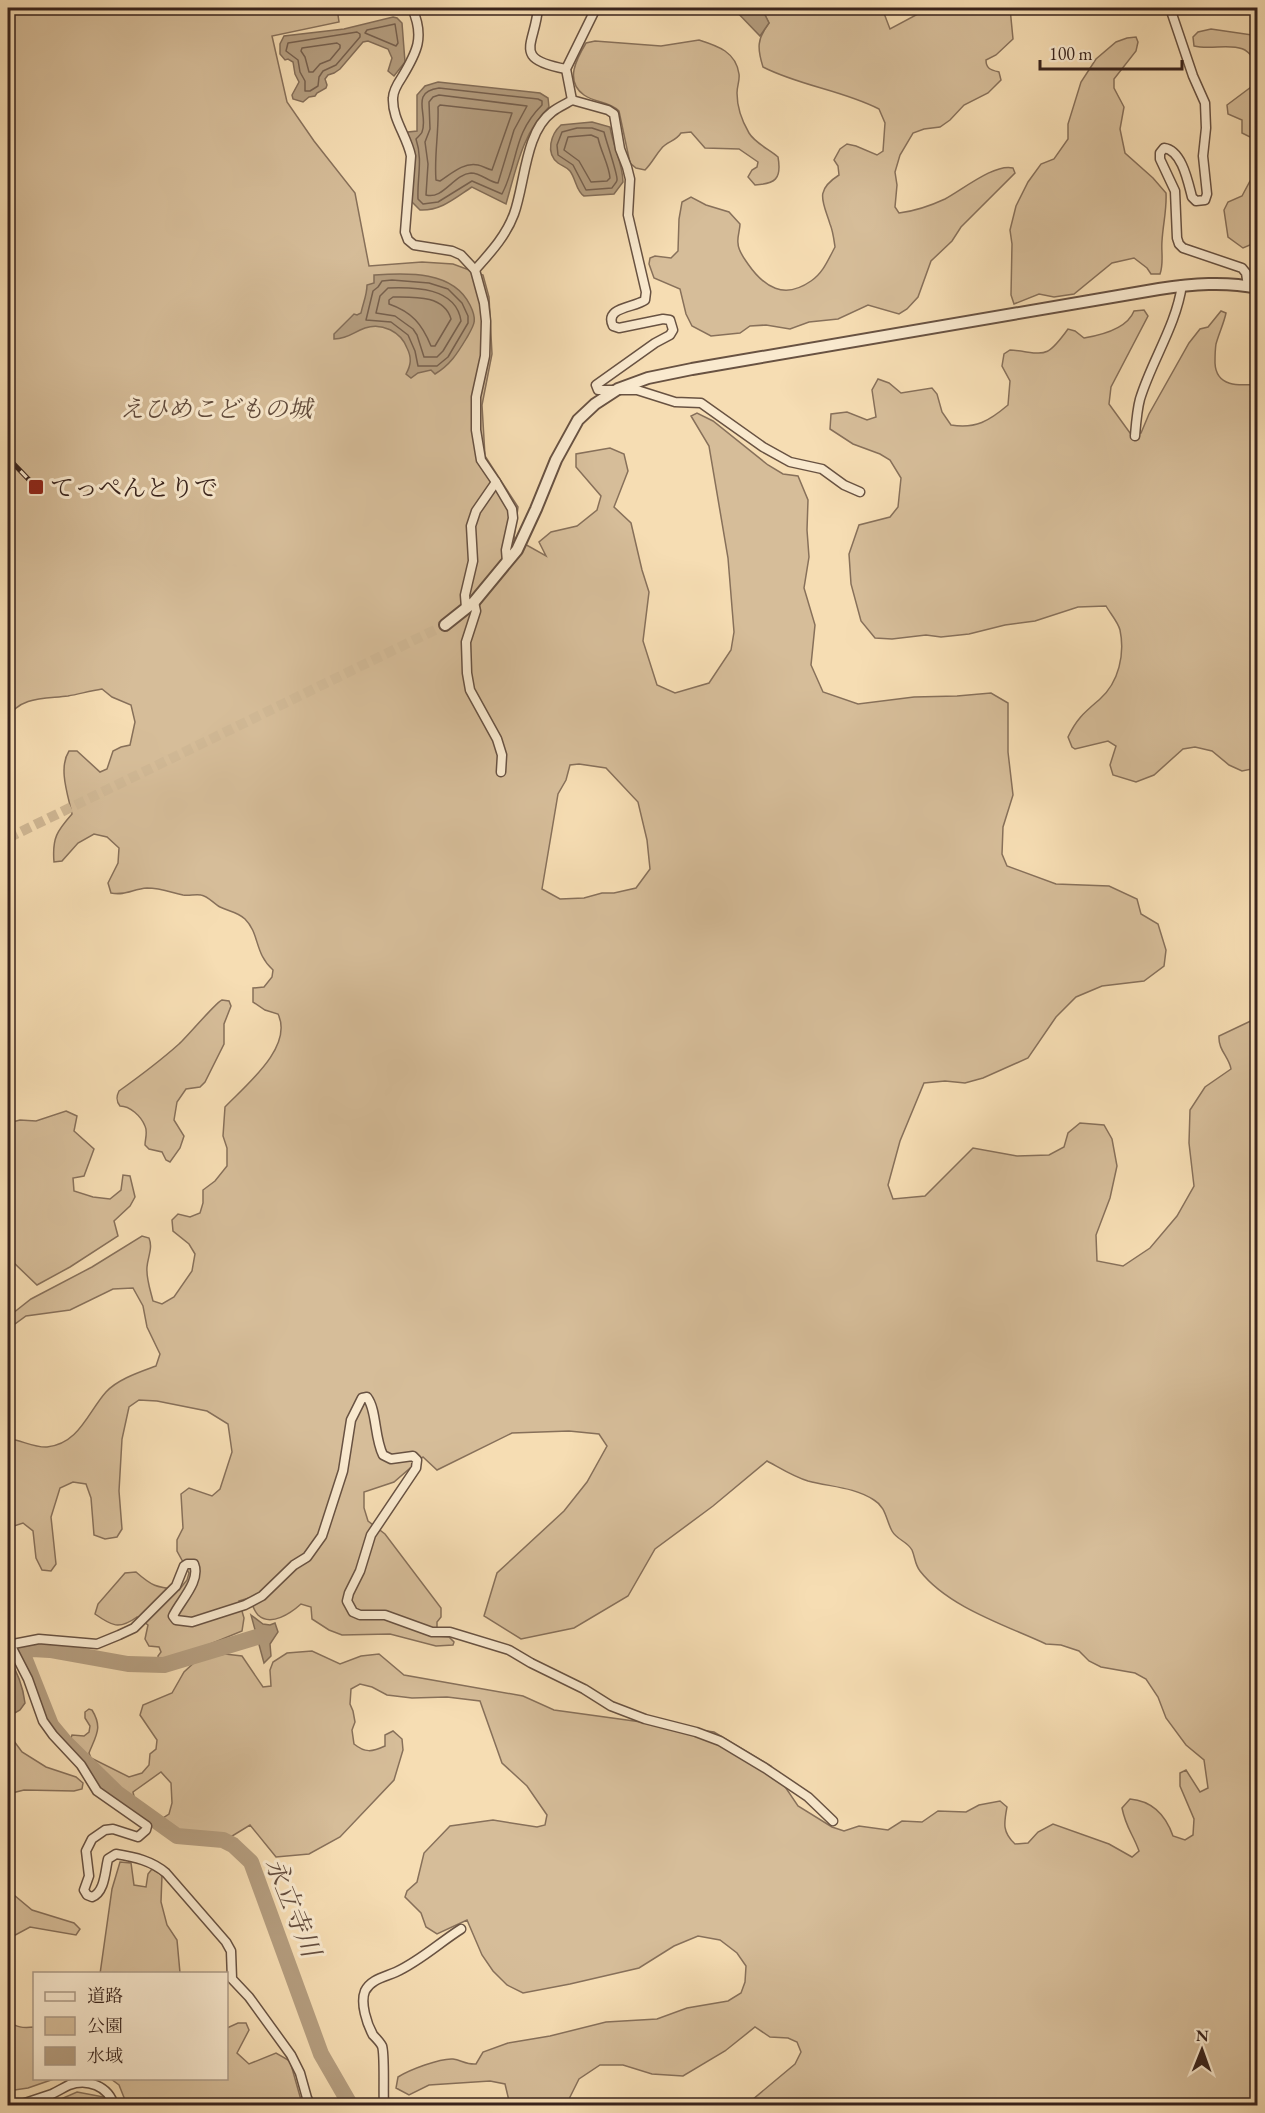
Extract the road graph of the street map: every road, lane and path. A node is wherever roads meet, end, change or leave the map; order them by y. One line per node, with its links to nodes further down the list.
1 (412, 8): 7 (street)
2 (538, 8): 5 (street)
3 (596, 8): 5 (street)
4 (1170, 8): 9 (street)
5 (566, 69): 6 (street)
6 (572, 100): 7 (street); 10 (street)
7 (475, 270): 12 (street)
8 (1182, 285): 9 (street); 10 (street); 11 (street)
9 (1253, 287)
10 (618, 389): 13 (street); 14 (street)
11 (1135, 436)
12 (496, 482): 14 (street); 15 (street)
13 (860, 492)
14 (507, 562): 15 (street)
15 (470, 605): 16 (street); 17 (street)
16 (445, 625)
17 (501, 772)
18 (9, 1645): 19 (street); 23 (street)
19 (833, 1821)
20 (461, 1929): 24 (street)
21 (16, 2106): 22 (street)
22 (114, 2106)
23 (311, 2106)
24 (384, 2106)

